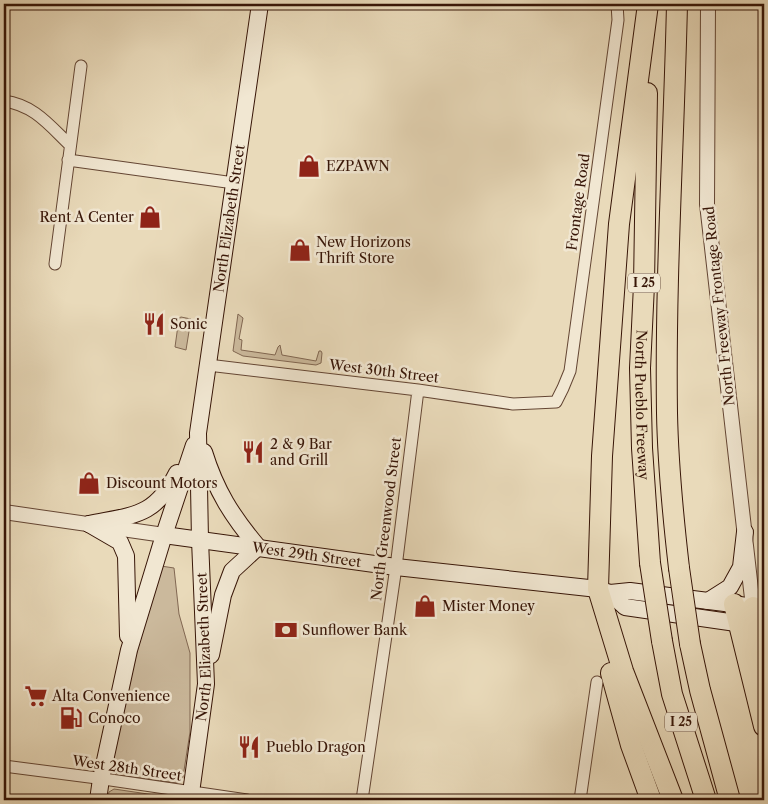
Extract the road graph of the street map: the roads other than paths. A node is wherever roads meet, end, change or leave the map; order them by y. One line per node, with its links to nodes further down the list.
1 (260, 4): 10 (main road, North Elizabeth Street)
2 (617, 4): 14 (street, Frontage Road)
3 (648, 4): 23 (highway); 41 (highway, North Pueblo Freeway / I 25, bridge)
4 (677, 4): 42 (highway, North Pueblo Freeway / I 25, bridge)
5 (708, 4): 18 (street, North Freeway Frontage Road)
6 (81, 66): 8 (street)
7 (4, 101): 8 (street)
8 (70, 145): 9 (street)
9 (68, 160): 10 (street); 11 (street)
10 (234, 183): 12 (main road, North Elizabeth Street)
11 (55, 264)
12 (208, 365): 13 (street, West 30th Street); 15 (main road, North Elizabeth Street)
13 (418, 390): 14 (street, West 30th Street); 22 (street, North Greenwood Street)
14 (556, 402)
15 (198, 433): 17 (main road); 19 (main road, North Elizabeth Street); 20 (main road, North Elizabeth Street); 21 (main road)
16 (4, 512): 17 (street, West 29th Street)
17 (89, 524): 19 (street, West 29th Street); 27 (main road)
18 (745, 532): 24 (main road); 25 (street, North Freeway Frontage Road)
19 (164, 535): 20 (main road, West 29th Street); 27 (main road, North Elizabeth Street)
20 (200, 540): 21 (main road, West 29th Street); 30 (main road, North Elizabeth Street)
21 (258, 547): 22 (main road, West 29th Street); 30 (main road)
22 (396, 567): 23 (main road, West 29th Street); 37 (street, North Greenwood Street)
23 (604, 591): 24 (main road, West 29th Street); 25 (main road, West 29th Street); 26 (highway)
24 (708, 601): 25 (main road, West 29th Street)
25 (752, 616): 28 (highway); 31 (highway)
26 (610, 629): 39 (highway); 40 (highway)
27 (128, 650): 33 (main road, North Elizabeth Street)
28 (764, 667)
29 (597, 682): 38 (street)
30 (206, 684): 34 (main road, North Elizabeth Street)
31 (764, 726)
32 (4, 766): 33 (street, West 28th Street)
33 (101, 779): 34 (street, West 28th Street); 35 (main road, North Elizabeth Street)
34 (191, 796): 36 (street, West 28th Street)
35 (98, 800)
36 (247, 800)
37 (362, 800)
38 (580, 800)
39 (651, 800)
40 (673, 800)
41 (706, 800)
42 (730, 800)

